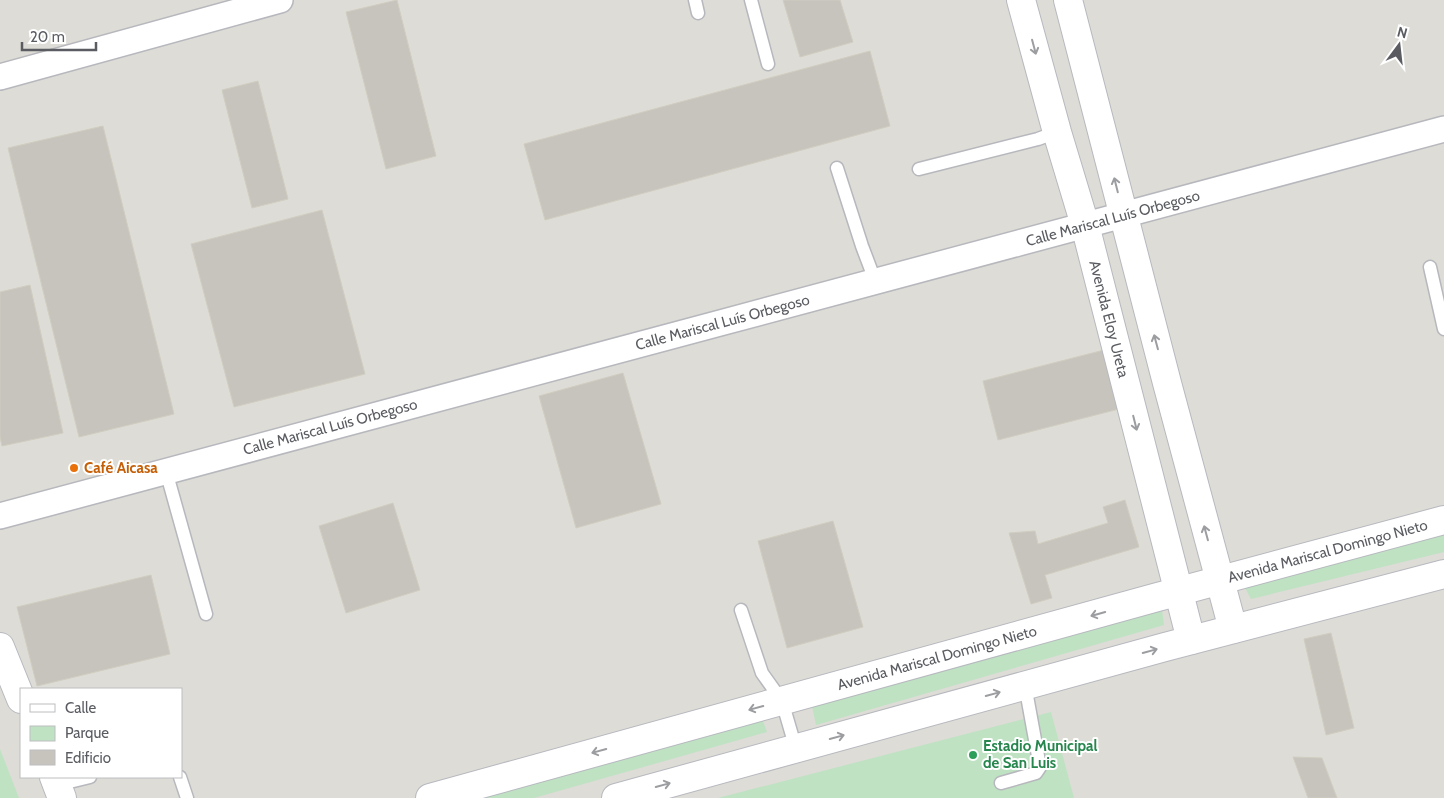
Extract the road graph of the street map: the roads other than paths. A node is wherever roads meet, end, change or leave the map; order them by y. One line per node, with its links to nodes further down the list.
1 (280, 0): 6 (street)
2 (751, 0): 5 (lane)
3 (1021, 0): 8 (main road, Avenida Eloy Ureta, one-way to 8)
4 (1068, 0): 11 (main road, one-way to 4)
5 (768, 64)
6 (0, 77)
7 (1444, 129): 11 (street, Calle Mariscal Luís Orbegoso)
8 (1056, 132): 10 (lane); 12 (main road, Avenida Eloy Ureta)
9 (837, 168): 14 (lane)
10 (919, 169)
11 (1123, 215): 12 (street, Calle Mariscal Luís Orbegoso); 16 (main road, one-way to 11)
12 (1085, 226): 14 (street, Calle Mariscal Luís Orbegoso); 17 (main road, Avenida Eloy Ureta)
13 (1430, 267): 15 (lane)
14 (876, 283): 18 (street, Calle Mariscal Luís Orbegoso)
15 (1444, 329)
16 (1167, 383): 17 (main road); 22 (main road, one-way to 16)
17 (1128, 395): 23 (main road, Avenida Eloy Ureta, one-way to 23)
18 (166, 471): 19 (street, Calle Mariscal Luís Orbegoso); 25 (lane)
19 (0, 516)
20 (1444, 520): 22 (main road, Avenida Mariscal Domingo Nieto)
21 (1444, 574): 26 (main road)
22 (1219, 580): 23 (main road, Avenida Mariscal Domingo Nieto); 26 (main road)
23 (1179, 592): 27 (main road, Avenida Eloy Ureta); 31 (main road, Avenida Mariscal Domingo Nieto, one-way to 31)
24 (741, 610): 31 (lane)
25 (206, 614)
26 (1233, 629): 27 (main road)
27 (1190, 640): 29 (main road, one-way to 27)
28 (0, 648): 30 (main road)
29 (1025, 685): 32 (main road, one-way to 29); 35 (lane)
30 (20, 697)
31 (782, 701): 32 (lane); 38 (main road, Avenida Mariscal Domingo Nieto, one-way to 38)
32 (796, 749): 39 (main road, one-way to 32)
33 (87, 778): 36 (lane)
34 (180, 778): 37 (lane)
35 (1001, 783)
36 (58, 787)
37 (187, 798)
38 (430, 798)
39 (616, 798)

